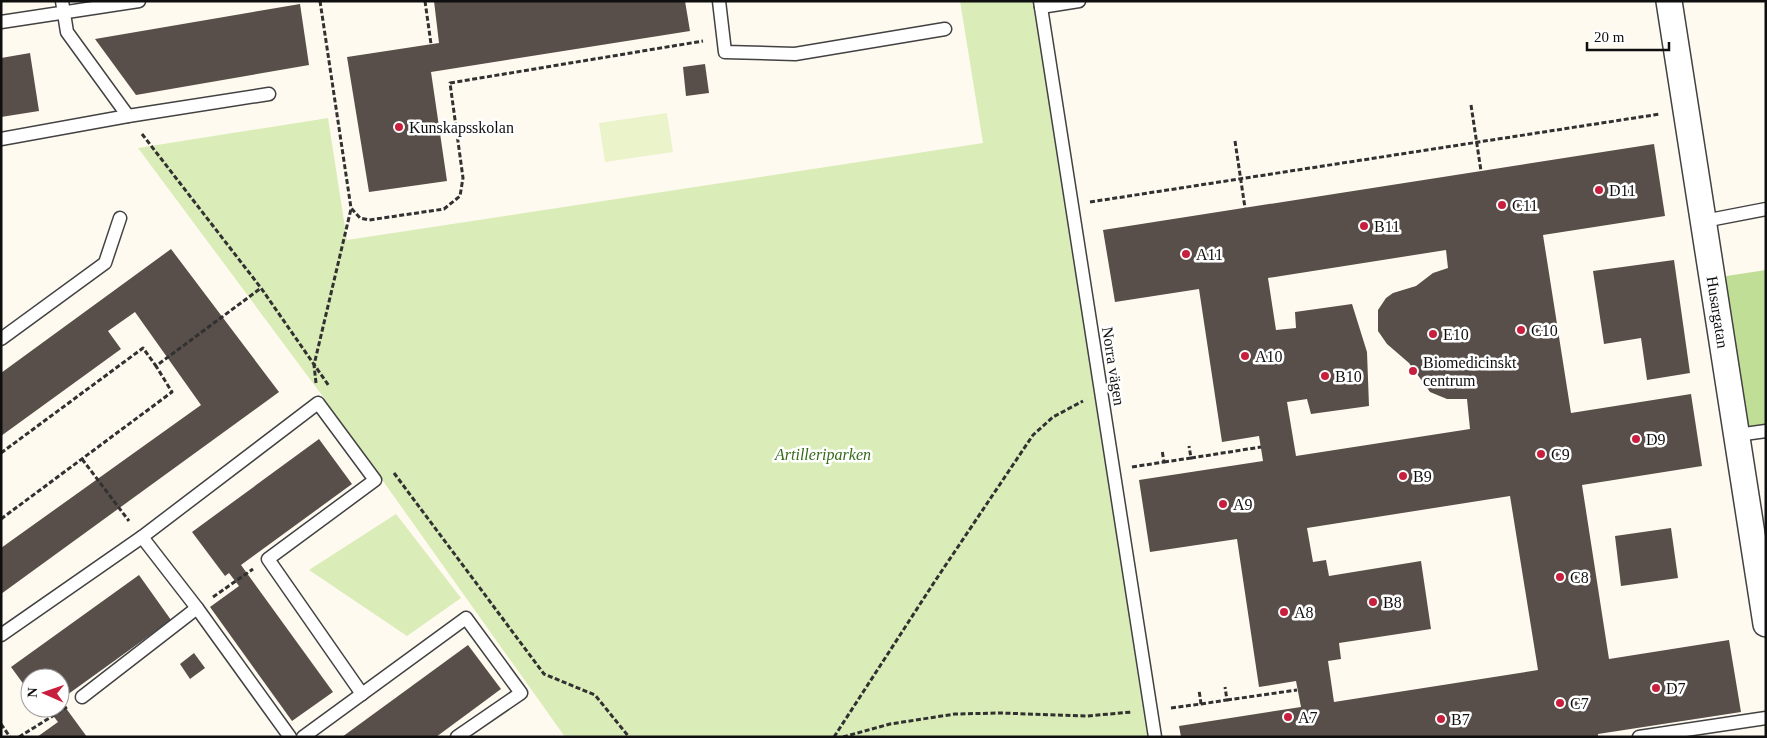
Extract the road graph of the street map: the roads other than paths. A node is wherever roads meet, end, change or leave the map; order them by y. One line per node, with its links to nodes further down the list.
1 (139, 1): 6 (lane)
2 (719, 1): 8 (lane)
3 (1079, 1): 5 (lane)
4 (1669, 1): 14 (street, Husargatan)
5 (1041, 4): 28 (lane, Norra vägen)
6 (63, 7): 7 (lane); 10 (lane)
7 (1, 22)
8 (945, 29)
9 (269, 94): 10 (lane)
10 (128, 116): 11 (lane)
11 (1, 139)
12 (1766, 209): 14 (lane)
13 (120, 218): 15 (lane)
14 (1704, 221): 17 (street, Husargatan)
15 (1, 340)
16 (1766, 431): 17 (lane)
17 (1737, 435): 20 (street, Husargatan)
18 (142, 537): 19 (lane); 21 (lane); 22 (lane)
19 (197, 608): 23 (lane); 25 (lane)
20 (1766, 624)
21 (1, 635)
22 (362, 694): 26 (lane); 27 (lane)
23 (82, 697)
24 (1766, 718): 29 (lane)
25 (290, 737)
26 (304, 737)
27 (456, 737)
28 (1155, 737)
29 (1639, 737)

